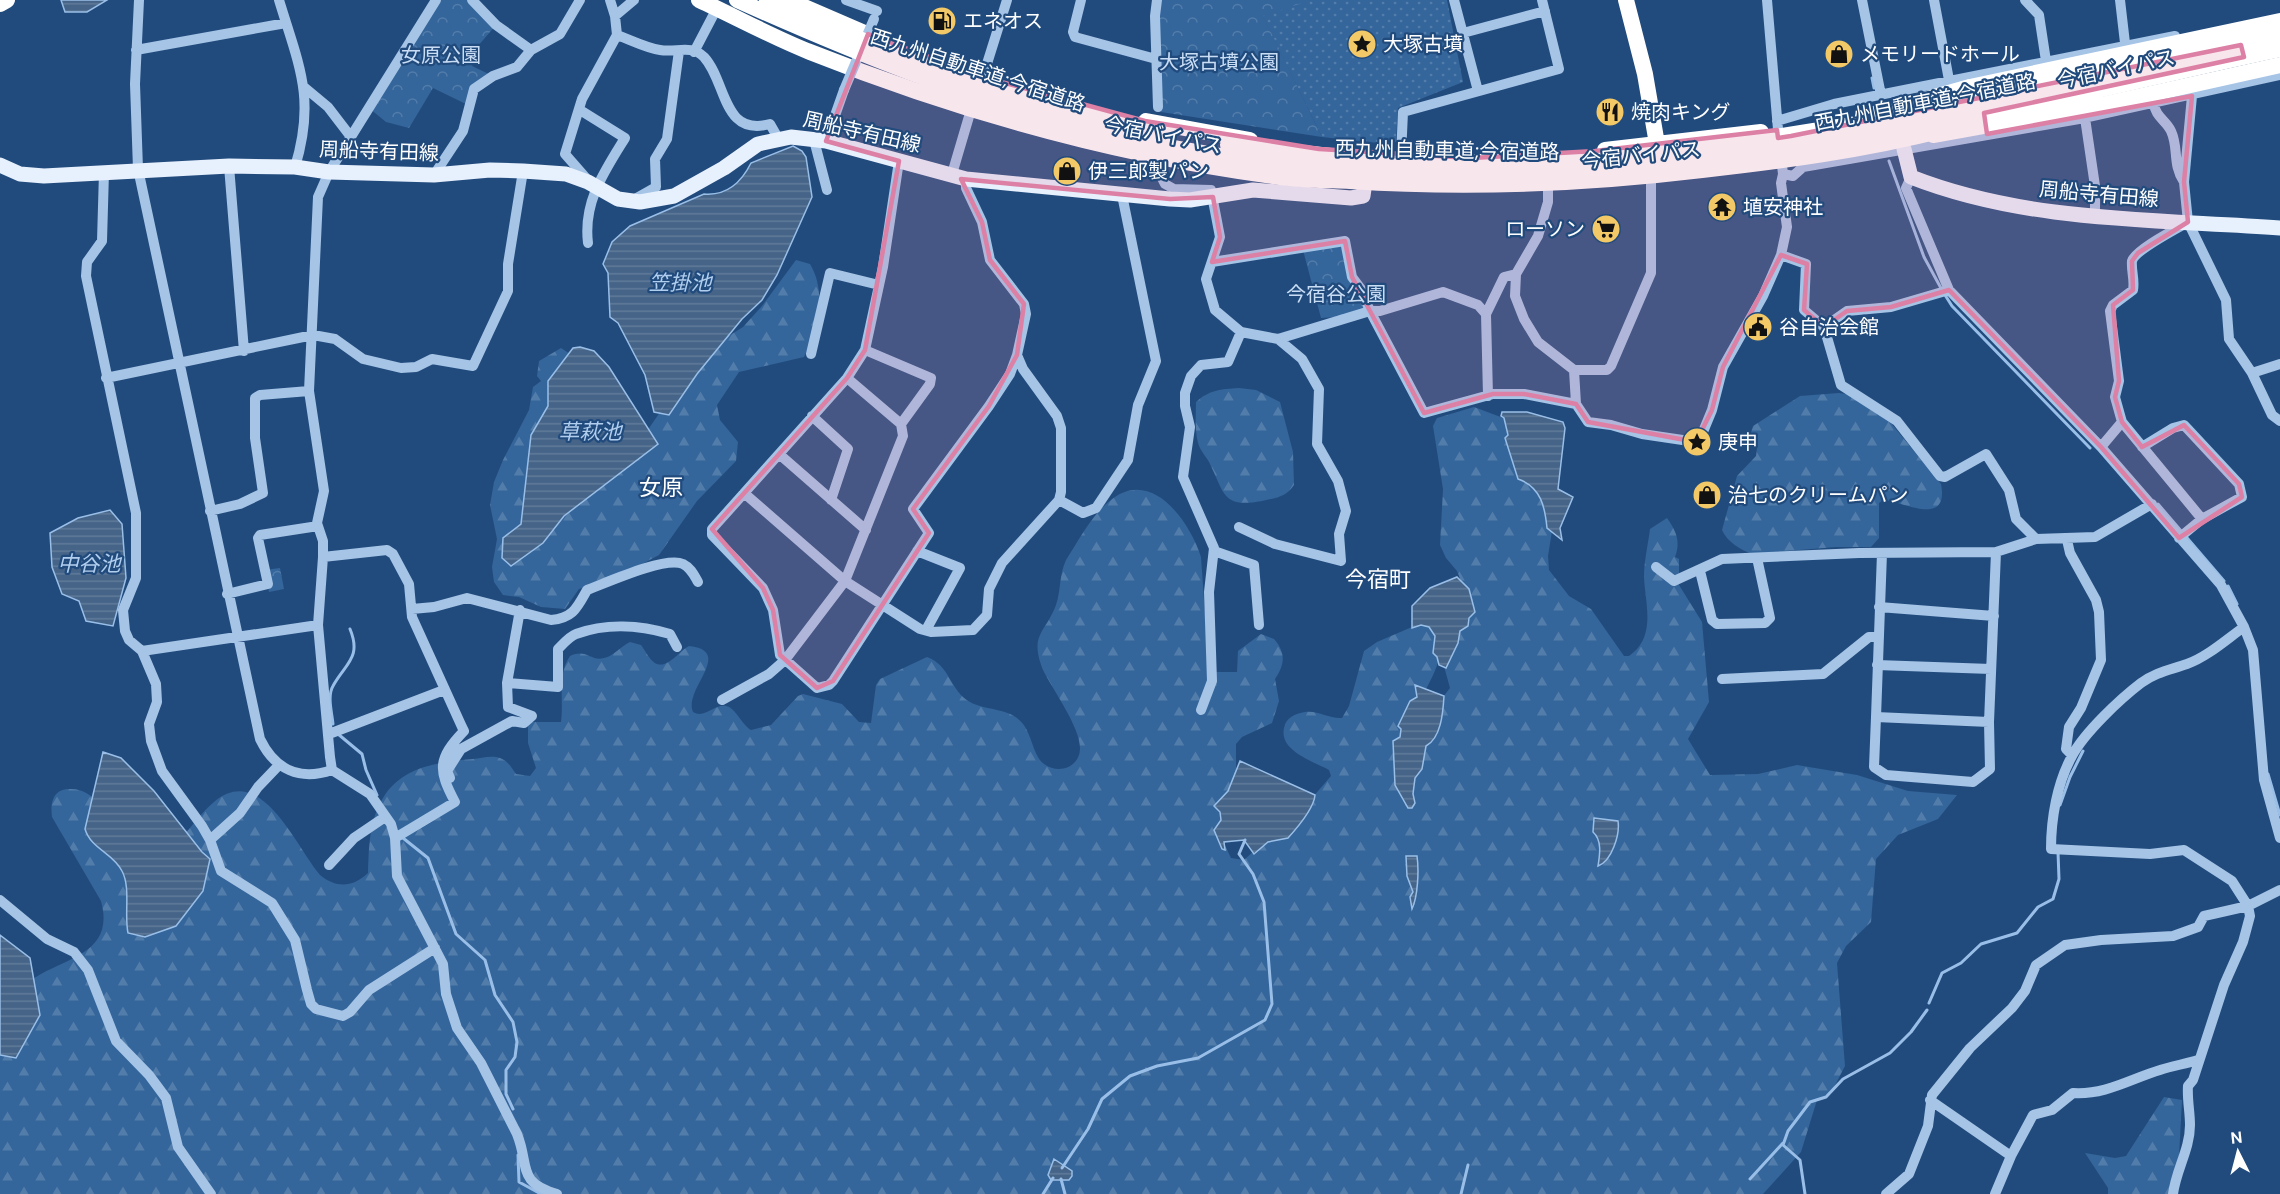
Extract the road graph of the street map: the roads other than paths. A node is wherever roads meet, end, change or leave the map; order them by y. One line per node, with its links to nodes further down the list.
1 (7, 0): 24 (highway)
2 (139, 0): 39 (street)
3 (279, 0): 30 (street)
4 (436, 0): 62 (street)
5 (472, 0): 40 (street)
6 (580, 0): 40 (street)
7 (610, 0): 28 (street)
8 (634, 0): 28 (street)
9 (699, 0): 26 (highway, 今宿バイパス)
10 (737, 0): 38 (highway, 西九州自動車道;今宿道路, bridge)
11 (768, 0): 34 (highway, 西九州自動車道;今宿道路, bridge)
12 (788, 0): 49 (highway, 今宿バイパス)
13 (846, 0): 27 (street)
14 (1007, 0): 49 (street)
15 (1081, 0): 44 (street)
16 (1157, 0): 44 (street)
17 (1455, 0): 32 (street)
18 (1626, 0): 65 (highway)
19 (1767, 0): 61 (street)
20 (1862, 0): 53 (street)
21 (1934, 0): 50 (street)
22 (2025, 0): 45 (street)
23 (2120, 0): 36 (street)
24 (0, 4)
25 (1543, 5): 32 (street); 52 (street)
26 (717, 8): 42 (street); 57 (highway, 今宿バイパス)
27 (877, 10): 64 (street, bridge)
28 (615, 16): 33 (street)
29 (2280, 21): 59 (highway, bridge)
30 (286, 22): 39 (street); 51 (street)
31 (2280, 29): 35 (highway, 今宿バイパス)
32 (1463, 33): 52 (street)
33 (617, 35): 41 (street); 58 (street)
34 (2280, 37)
35 (2239, 38): 37 (highway, 今宿バイパス); 46 (street)
36 (2126, 44): 37 (street); 45 (street)
37 (2200, 48): 59 (highway, 今宿バイパス)
38 (2280, 49)
39 (136, 50): 73 (street)
40 (531, 50): 77 (street)
41 (679, 51): 42 (street); 89 (street)
42 (694, 52): 63 (street)
43 (2280, 54): 46 (highway, 今宿バイパス)
44 (1156, 59): 56 (street)
45 (2046, 61): 50 (street)
46 (2246, 62): 66 (highway, 今宿バイパス)
47 (2280, 65): 66 (highway)
48 (2280, 75): 54 (street)
49 (983, 77): 57 (street); 67 (highway, 今宿バイパス)
50 (1949, 80): 53 (street)
51 (304, 87): 62 (street); 71 (street)
52 (1478, 91): 67 (street)
53 (1881, 95): 61 (street)
54 (2192, 96): 55 (street); 83 (street)
55 (2154, 104): 60 (street); 83 (street)
56 (1158, 107)
57 (970, 109): 79 (street); 82 (highway, 今宿バイパス)
58 (580, 110): 84 (street); 84 (street)
59 (1867, 116): 61 (highway, 今宿バイパス)
60 (2085, 118): 66 (street); 90 (street)
61 (1777, 125): 65 (highway, 今宿バイパス); 72 (street)
62 (351, 137): 76 (street)
63 (778, 138): 64 (main road, 周船寺有田線); 89 (main road, 周船寺有田線)
64 (820, 140): 68 (main road, 周船寺有田線); 86 (street)
65 (1657, 144): 67 (highway, 今宿バイパス); 78 (highway)
66 (1902, 145): 72 (highway, 今宿バイパス); 80 (main road)
67 (1401, 156)
68 (899, 161): 79 (main road, 周船寺有田線); 97 (street)
69 (0, 165): 75 (main road, 周船寺有田線)
70 (229, 166): 71 (main road, 周船寺有田線); 73 (main road, 周船寺有田線); 106 (street)
71 (295, 167): 76 (main road, 周船寺有田線)
72 (1783, 167): 78 (highway, 今宿バイパス); 94 (street)
73 (138, 169): 75 (main road, 周船寺有田線); 109 (street)
74 (523, 171): 77 (main road, 周船寺有田線); 84 (main road, 周船寺有田線); 103 (street)
75 (105, 172): 113 (street)
76 (329, 172): 77 (main road, 周船寺有田線); 103 (street)
77 (434, 175)
78 (1651, 176): 85 (highway, 今宿バイパス); 111 (street)
79 (959, 177): 87 (main road, 周船寺有田線); 108 (street)
80 (1911, 177): 90 (main road, 周船寺有田線); 98 (street)
81 (1162, 178): 88 (street)
82 (1365, 182): 85 (highway, 今宿バイパス); 88 (main road, 周船寺有田線)
83 (2184, 182): 91 (street)
84 (590, 184): 89 (main road, 周船寺有田線); 93 (street)
85 (1548, 184): 96 (street)
86 (827, 190)
87 (1122, 195): 88 (main road, 周船寺有田線); 127 (street)
88 (1213, 197): 95 (street)
89 (632, 201)
90 (2095, 216): 91 (main road, 周船寺有田線)
91 (2188, 222): 92 (main road, 周船寺有田線); 112 (street); 120 (street)
92 (2280, 228)
93 (588, 243)
94 (1781, 255): 101 (street); 117 (street)
95 (1212, 262): 99 (street); 102 (street)
96 (1516, 274): 100 (street); 111 (street)
97 (879, 285): 105 (street); 107 (street)
98 (1943, 291): 101 (street); 122 (street)
99 (1370, 311): 100 (street); 104 (street); 116 (street)
100 (1486, 314): 116 (street)
101 (1824, 327): 135 (street)
102 (1241, 332): 104 (street); 138 (street)
103 (313, 334): 106 (street); 115 (street)
104 (1278, 339): 132 (street)
105 (865, 350): 114 (street); 121 (street)
106 (244, 351): 109 (street)
107 (811, 354)
108 (1017, 355): 127 (street); 137 (street)
109 (178, 364): 113 (street); 129 (street)
110 (2280, 364): 112 (street)
111 (1574, 370): 117 (street)
112 (2252, 373): 119 (street)
113 (106, 378): 160 (street)
114 (847, 378): 118 (street); 121 (street)
115 (309, 391): 129 (street); 131 (street)
116 (1488, 396): 117 (street)
117 (1576, 404)
118 (812, 416): 124 (street); 126 (street)
119 (2280, 421)
120 (2122, 422): 122 (street); 123 (street)
121 (901, 424): 133 (street)
122 (2101, 447): 128 (street)
123 (2142, 447): 130 (street); 130 (street)
124 (778, 454): 125 (street); 126 (street)
125 (744, 493): 145 (street); 161 (street)
126 (831, 500): 133 (street)
127 (1059, 500): 156 (street)
128 (2152, 504): 134 (street); 136 (street)
129 (210, 510): 147 (street)
130 (2202, 519): 134 (street)
131 (318, 526): 141 (street); 147 (street)
132 (1239, 527)
133 (866, 530): 145 (street)
134 (2183, 535): 155 (street)
135 (2036, 539): 136 (street); 139 (street)
136 (2067, 540): 172 (street)
137 (917, 551): 148 (street); 156 (street)
138 (1214, 551): 154 (street); 168 (street)
139 (1996, 552): 140 (street); 152 (street)
140 (1882, 554): 142 (street); 149 (street)
141 (323, 557): 150 (street); 153 (street)
142 (1757, 558): 144 (street); 144 (street)
143 (1656, 567): 144 (street)
144 (1700, 571)
145 (845, 581): 148 (street); 161 (street)
146 (698, 582): 151 (street)
147 (227, 594): 157 (street)
148 (881, 606): 156 (street); 161 (street)
149 (1879, 607): 152 (street); 158 (street)
150 (412, 609): 151 (street); 166 (street)
151 (520, 610): 165 (street)
152 (1994, 616): 163 (street)
153 (318, 625): 157 (street); 171 (street)
154 (1259, 625)
155 (2244, 627): 172 (street); 178 (street)
156 (926, 630)
157 (236, 636): 160 (street); 173 (street)
158 (1877, 637): 162 (street); 164 (street)
159 (677, 647): 165 (street)
160 (142, 651): 179 (street)
161 (785, 660): 167 (street)
162 (1877, 665): 163 (street); 169 (street)
163 (1991, 669): 170 (street)
164 (1722, 680)
165 (507, 683): 175 (street)
166 (444, 690): 171 (street); 175 (street)
167 (722, 700)
168 (1201, 710)
169 (1876, 717): 170 (street); 170 (street)
170 (1989, 722)
171 (329, 734): 174 (street)
172 (2072, 756): 183 (street)
173 (279, 765): 174 (street); 179 (street)
174 (332, 770): 176 (street)
175 (454, 802): 177 (street)
176 (386, 817): 177 (street); 180 (street)
177 (395, 838): 184 (street)
178 (2280, 838)
179 (210, 840): 184 (street)
180 (329, 865)
181 (2280, 890): 183 (street)
182 (0, 900): 188 (street)
183 (2248, 906): 185 (street); 186 (street)
184 (435, 948): 189 (street)
185 (2198, 1060): 187 (street); 192 (street)
186 (1930, 1100): 187 (street); 190 (street)
187 (2011, 1156): 191 (street)
188 (212, 1194)
189 (557, 1194)
190 (1886, 1194)
191 (1995, 1194)
192 (2173, 1194)

